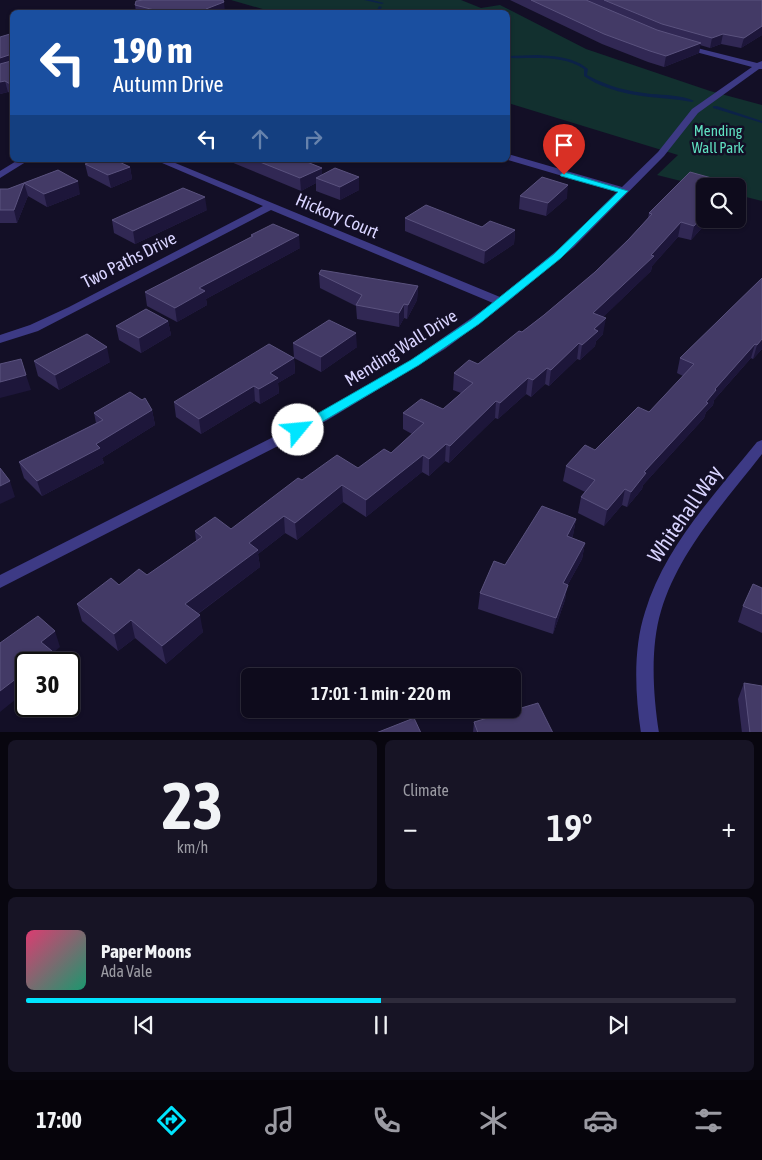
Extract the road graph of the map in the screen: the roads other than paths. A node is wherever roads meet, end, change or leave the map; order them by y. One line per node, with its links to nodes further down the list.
1 (673, 42): 2 (street)
2 (760, 65): 7 (street, Mending Wall Drive)
3 (510, 157): 7 (street)
4 (21, 162): 6 (street)
5 (165, 162): 8 (street, Hickory Court)
6 (0, 175)
7 (624, 191): 9 (street, Mending Wall Drive)
8 (271, 206): 9 (street, Hickory Court); 10 (street, Two Paths Drive)
9 (502, 302): 12 (street, Mending Wall Drive)
10 (0, 339)
11 (762, 445): 13 (street, Whitehall Way)
12 (0, 582)
13 (650, 732)

